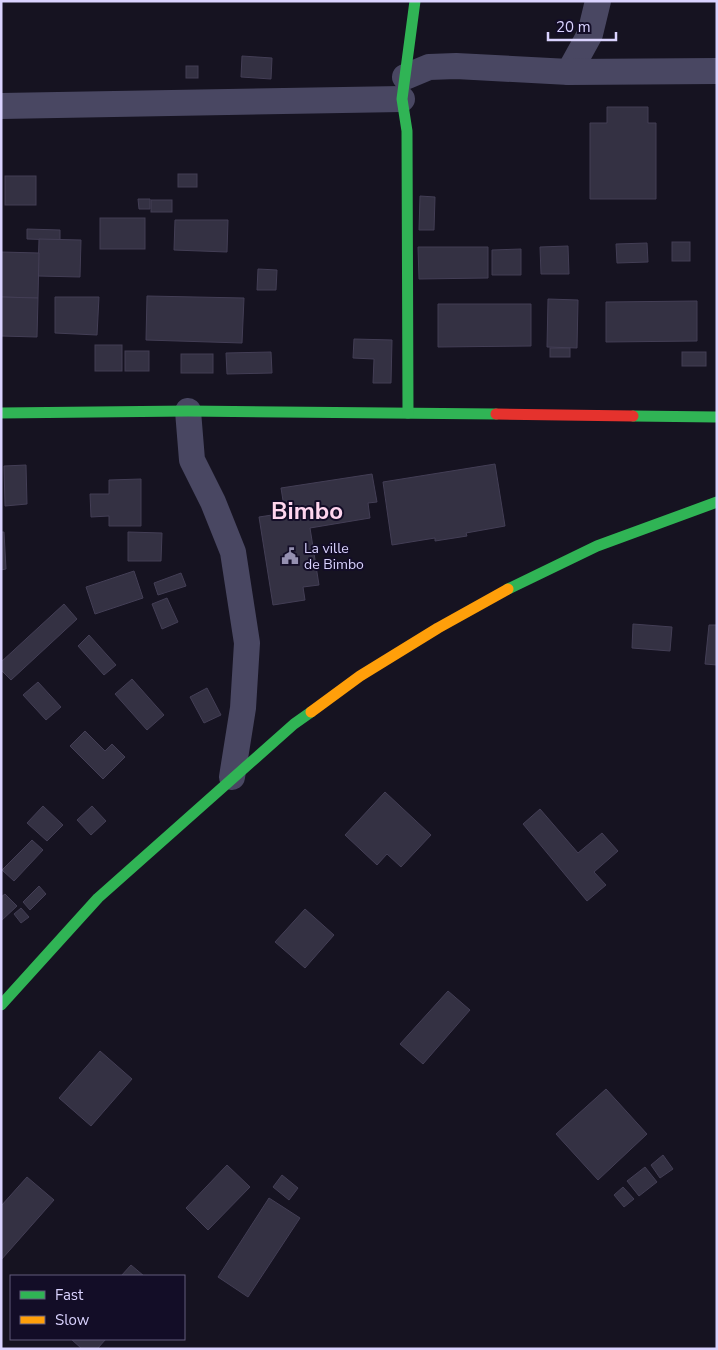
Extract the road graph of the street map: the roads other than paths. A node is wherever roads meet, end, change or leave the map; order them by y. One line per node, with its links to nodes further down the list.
1 (415, 1): 5 (street)
2 (598, 1): 4 (street)
3 (717, 71): 4 (street)
4 (569, 72): 5 (street)
5 (404, 88): 6 (street); 9 (street)
6 (1, 106)
7 (188, 411): 8 (street); 9 (street); 12 (street)
8 (1, 413)
9 (408, 413): 10 (street)
10 (717, 417)
11 (717, 502): 12 (street)
12 (232, 777): 13 (street)
13 (1, 1005)

